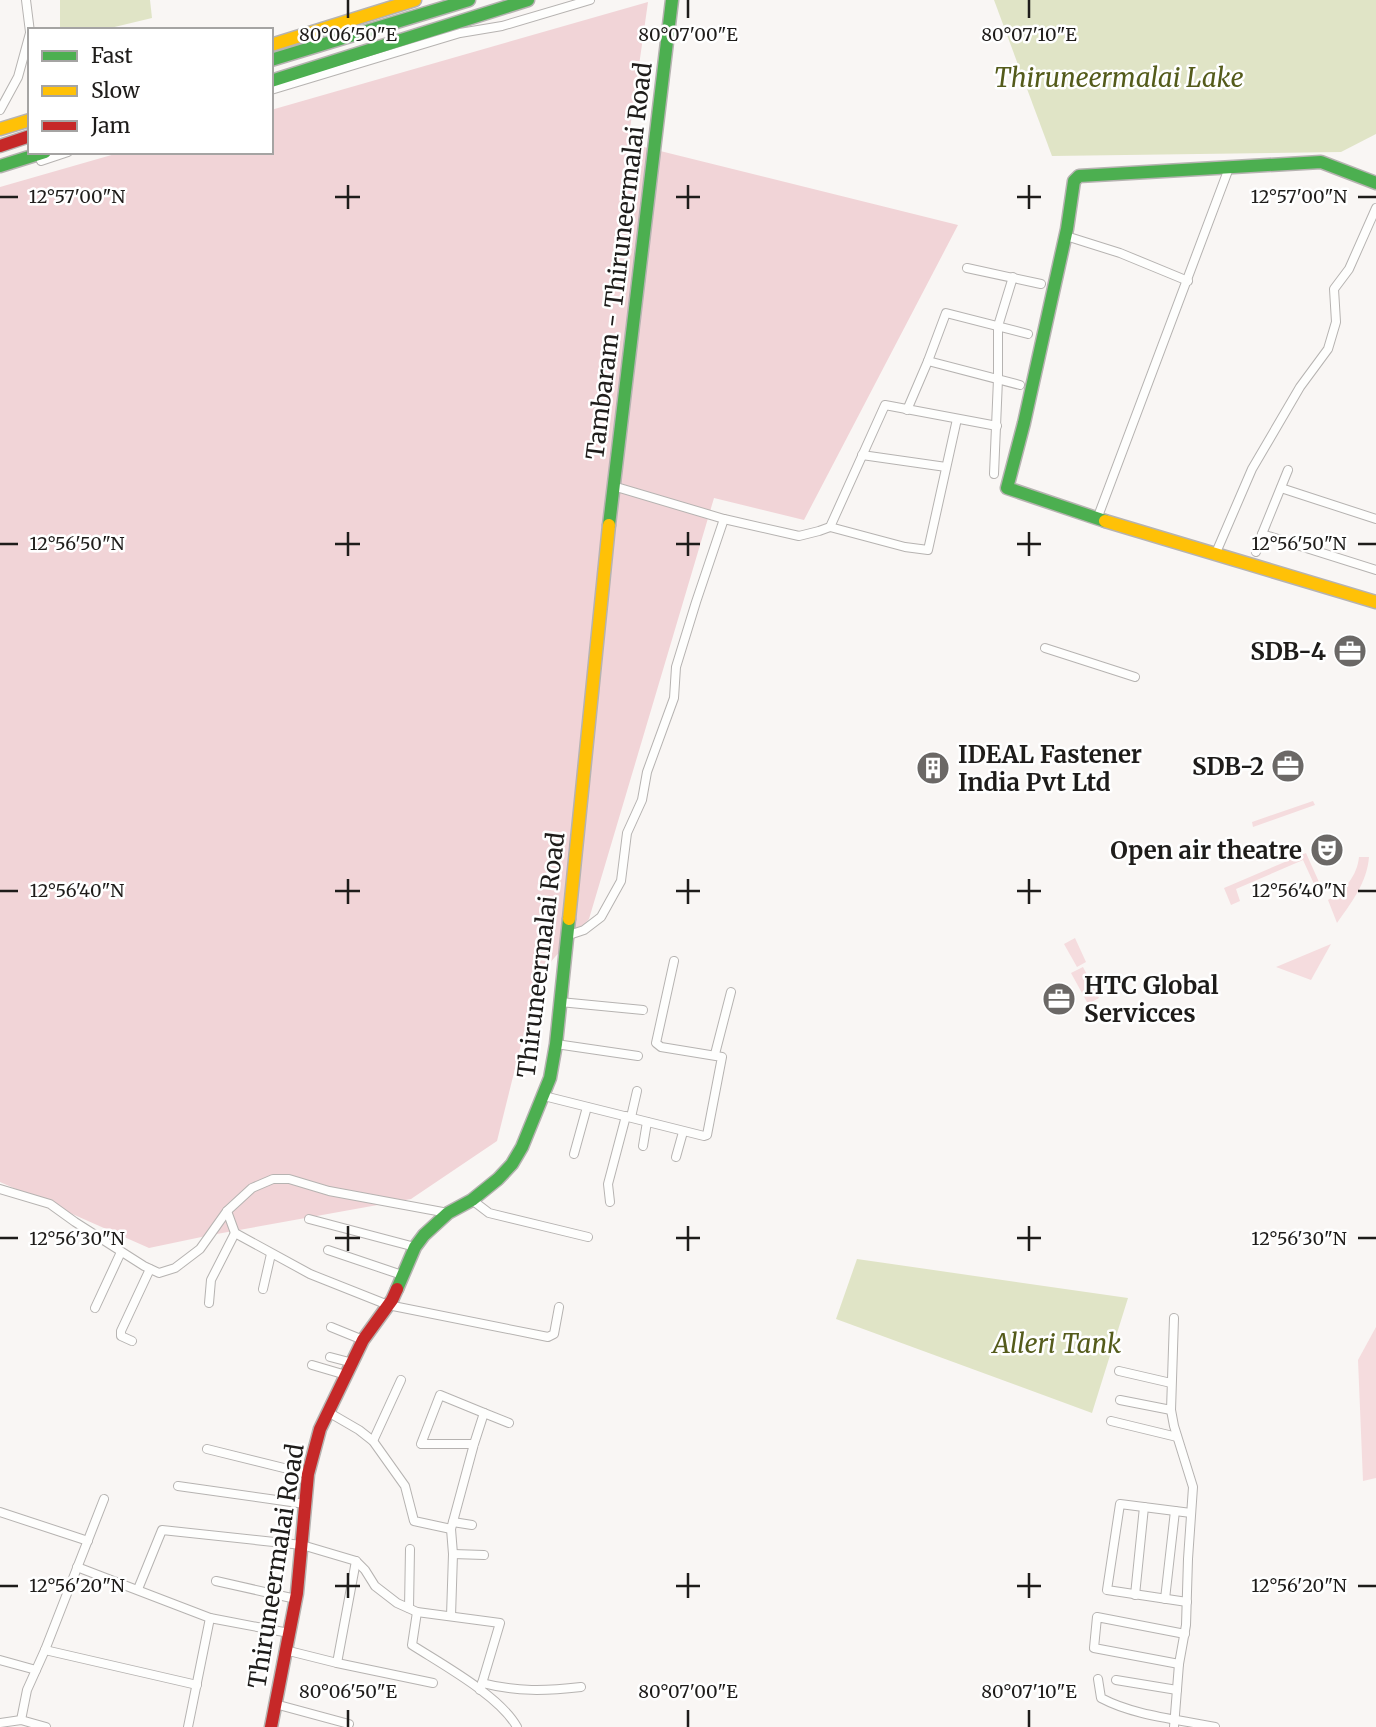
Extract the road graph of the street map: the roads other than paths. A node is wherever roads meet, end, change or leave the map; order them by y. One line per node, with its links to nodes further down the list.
1 (26, 0): 7 (street)
2 (415, 0): 9 (main road)
3 (469, 0): 10 (main road)
4 (528, 0): 11 (main road)
5 (590, 0): 12 (street)
6 (673, 0): 42 (main road, Tambaram - Thiruneermalai Road)
7 (29, 28)
8 (28, 40): 13 (street)
9 (273, 44)
10 (273, 59)
11 (273, 80)
12 (273, 89)
13 (0, 110)
14 (28, 121): 15 (main road)
15 (0, 129)
16 (28, 137): 17 (main road)
17 (0, 146)
18 (39, 154): 20 (main road)
19 (62, 154): 22 (street)
20 (0, 166)
21 (1229, 168): 23 (main road); 25 (main road); 28 (street)
22 (0, 173)
23 (1376, 183)
24 (1376, 208): 50 (street)
25 (1066, 236): 28 (street); 45 (main road)
26 (967, 268): 27 (street)
27 (1013, 277): 29 (street); 30 (street)
28 (1188, 281): 45 (street)
29 (1041, 284)
30 (998, 326): 31 (street); 32 (street); 33 (street)
31 (1028, 334)
32 (928, 361): 33 (street); 35 (street)
33 (998, 380): 34 (street); 37 (street)
34 (1020, 385)
35 (907, 410): 36 (street); 38 (street)
36 (957, 419): 37 (street); 39 (street)
37 (997, 426): 41 (street)
38 (862, 455): 39 (street); 47 (street)
39 (946, 467): 47 (street)
40 (1288, 470): 43 (street)
41 (993, 474)
42 (613, 486): 44 (street); 55 (main road, Thiruneermalai Road)
43 (1281, 488): 46 (street); 48 (street)
44 (724, 519): 47 (street); 55 (street)
45 (1097, 519): 50 (main road)
46 (1376, 519)
47 (830, 527)
48 (1262, 534): 49 (street); 51 (street)
49 (1255, 552)
50 (1215, 555): 52 (main road)
51 (1376, 570)
52 (1376, 602)
53 (1045, 648): 54 (street)
54 (1135, 677)
55 (566, 936): 58 (main road, Thiruneermalai Road)
56 (674, 961): 61 (street)
57 (731, 992): 61 (street)
58 (560, 1002): 59 (street); 60 (main road, Thiruneermalai Road)
59 (643, 1010)
60 (556, 1044): 62 (street); 64 (main road, Thiruneermalai Road)
61 (716, 1054): 68 (street)
62 (638, 1056)
63 (637, 1091): 66 (street)
64 (544, 1096): 65 (street); 73 (main road, Thiruneermalai Road)
65 (587, 1107): 66 (street); 70 (street)
66 (628, 1117): 67 (street); 74 (street)
67 (648, 1122): 68 (street); 69 (street)
68 (683, 1132): 71 (street)
69 (643, 1146)
70 (574, 1154)
71 (676, 1157)
72 (0, 1189): 82 (street)
73 (472, 1200): 76 (main road, Thiruneermalai Road); 79 (street)
74 (610, 1202)
75 (227, 1211): 76 (street); 78 (street); 84 (street)
76 (448, 1213): 80 (main road, Thiruneermalai Road)
77 (309, 1219): 80 (street)
78 (235, 1233): 83 (street); 87 (street)
79 (588, 1237)
80 (415, 1247): 85 (main road, Thiruneermalai Road)
81 (328, 1250): 85 (street)
82 (121, 1252): 84 (street); 90 (street)
83 (271, 1254): 86 (street); 88 (street)
84 (150, 1269): 94 (street)
85 (402, 1275): 88 (main road, Thiruneermalai Road)
86 (263, 1289)
87 (209, 1303)
88 (388, 1305): 89 (street); 93 (main road, Thiruneermalai Road)
89 (559, 1307)
90 (95, 1308)
91 (1174, 1318): 100 (street)
92 (331, 1327): 93 (street)
93 (363, 1340): 97 (main road, Thiruneermalai Road)
94 (132, 1341)
95 (330, 1357): 97 (street)
96 (312, 1365): 97 (street)
97 (349, 1369): 103 (main road, Thiruneermalai Road)
98 (1119, 1371): 100 (street)
99 (401, 1380): 108 (street)
100 (1171, 1383): 102 (street)
101 (1120, 1400): 102 (street)
102 (1171, 1410): 107 (street)
103 (328, 1412): 108 (street); 111 (main road, Thiruneermalai Road)
104 (484, 1413): 106 (street); 109 (street); 109 (street)
105 (1111, 1421): 107 (street)
106 (509, 1423)
107 (1177, 1437): 118 (street)
108 (373, 1441): 119 (street)
109 (474, 1444): 119 (street)
110 (207, 1449): 111 (street)
111 (308, 1474): 114 (main road, Thiruneermalai Road)
112 (178, 1486): 114 (street)
113 (104, 1499): 121 (street)
114 (305, 1504): 122 (main road, Thiruneermalai Road)
115 (1144, 1507): 116 (street); 130 (street); 130 (street)
116 (1175, 1511): 118 (street); 132 (street)
117 (0, 1512): 121 (street)
118 (1191, 1513): 133 (street)
119 (452, 1525): 120 (street); 124 (street)
120 (472, 1525)
121 (88, 1541): 127 (street)
122 (302, 1545): 126 (street); 129 (street); 131 (main road, Thiruneermalai Road)
123 (410, 1549): 134 (street)
124 (453, 1554): 125 (street); 135 (street)
125 (484, 1555)
126 (356, 1561): 134 (street); 142 (street)
127 (77, 1567): 129 (street); 139 (street)
128 (216, 1581): 131 (street)
129 (138, 1589): 136 (street)
130 (1135, 1595): 132 (street)
131 (296, 1599): 137 (main road, Thiruneermalai Road)
132 (1165, 1599): 133 (street)
133 (1187, 1602): 138 (street)
134 (413, 1610): 135 (street); 149 (street)
135 (451, 1616): 149 (street)
136 (210, 1618): 137 (street); 148 (street)
137 (289, 1633): 140 (main road, Thiruneermalai Road)
138 (1185, 1634): 143 (street); 143 (street)
139 (45, 1650): 144 (street); 148 (street)
140 (285, 1650): 142 (street); 152 (main road, Thiruneermalai Road)
141 (0, 1660): 144 (street)
142 (337, 1663): 147 (street)
143 (1179, 1664): 151 (street)
144 (36, 1670): 153 (street)
145 (1098, 1679): 155 (street)
146 (1116, 1680): 151 (street)
147 (433, 1683)
148 (197, 1685): 158 (street)
149 (481, 1687): 150 (street); 160 (street)
150 (581, 1687)
151 (1177, 1690): 155 (street)
152 (275, 1704): 156 (street); 159 (main road, Thiruneermalai Road)
153 (21, 1720): 154 (street); 157 (street)
154 (0, 1723)
155 (1174, 1723): 161 (street)
156 (349, 1724)
157 (46, 1727)
158 (188, 1727)
159 (271, 1727)
160 (517, 1727)
161 (1214, 1727)

